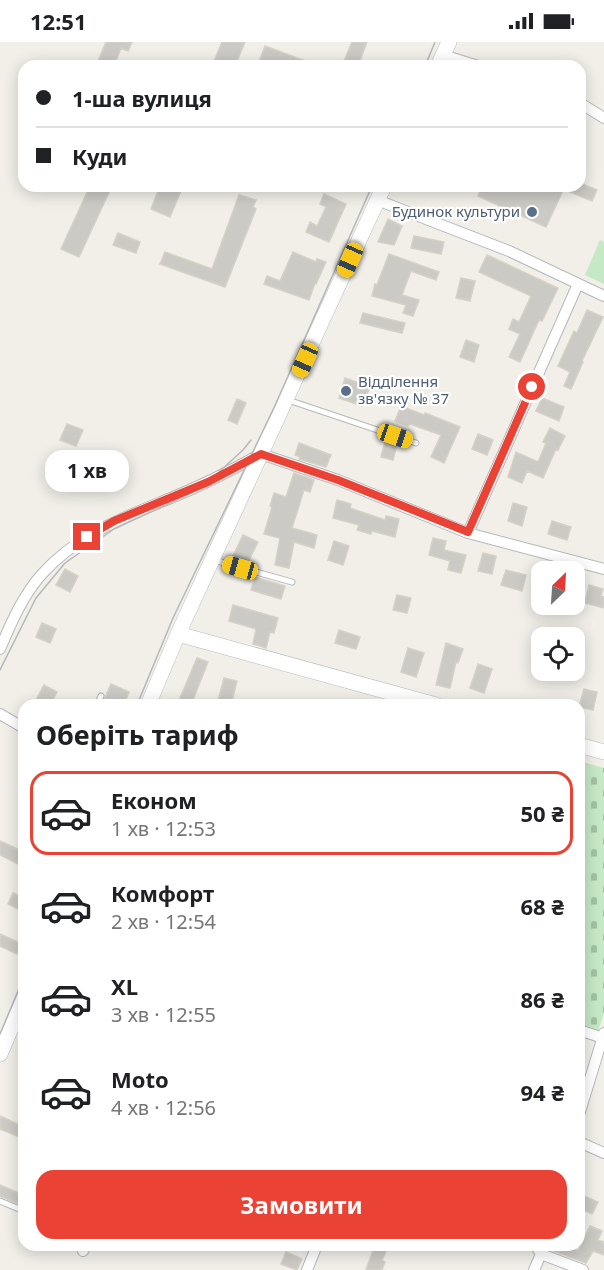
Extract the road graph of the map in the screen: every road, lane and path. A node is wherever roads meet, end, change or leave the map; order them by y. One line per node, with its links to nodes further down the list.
1 (443, 54): 2 (street)
2 (460, 60)
3 (586, 107): 4 (street)
4 (604, 118)
5 (381, 192): 6 (street)
6 (377, 200): 7 (street); 9 (street)
7 (578, 284): 8 (street); 12 (street)
8 (604, 296)
9 (286, 399): 10 (lane); 11 (street)
10 (416, 443)
11 (261, 454): 12 (street); 13 (street); 17 (street)
12 (468, 532): 14 (street)
13 (213, 560): 15 (lane); 16 (street)
14 (604, 569)
15 (292, 582)
16 (178, 634): 20 (street); 21 (street)
17 (0, 649)
18 (101, 696): 19 (lane)
19 (100, 699)
20 (151, 699)
21 (414, 699)
22 (0, 714): 23 (street)
23 (18, 724)
24 (585, 747): 25 (street)
25 (604, 752)
26 (18, 1026): 29 (street)
27 (585, 1032): 28 (street)
28 (603, 1036): 30 (street)
29 (0, 1054)
30 (585, 1095)
31 (585, 1145): 32 (street)
32 (604, 1153)
33 (0, 1201): 34 (lane)
34 (18, 1208)
35 (315, 1251): 38 (street)
36 (536, 1251): 39 (street)
37 (542, 1251): 40 (street)
38 (307, 1270)
39 (534, 1270)
40 (583, 1270)

